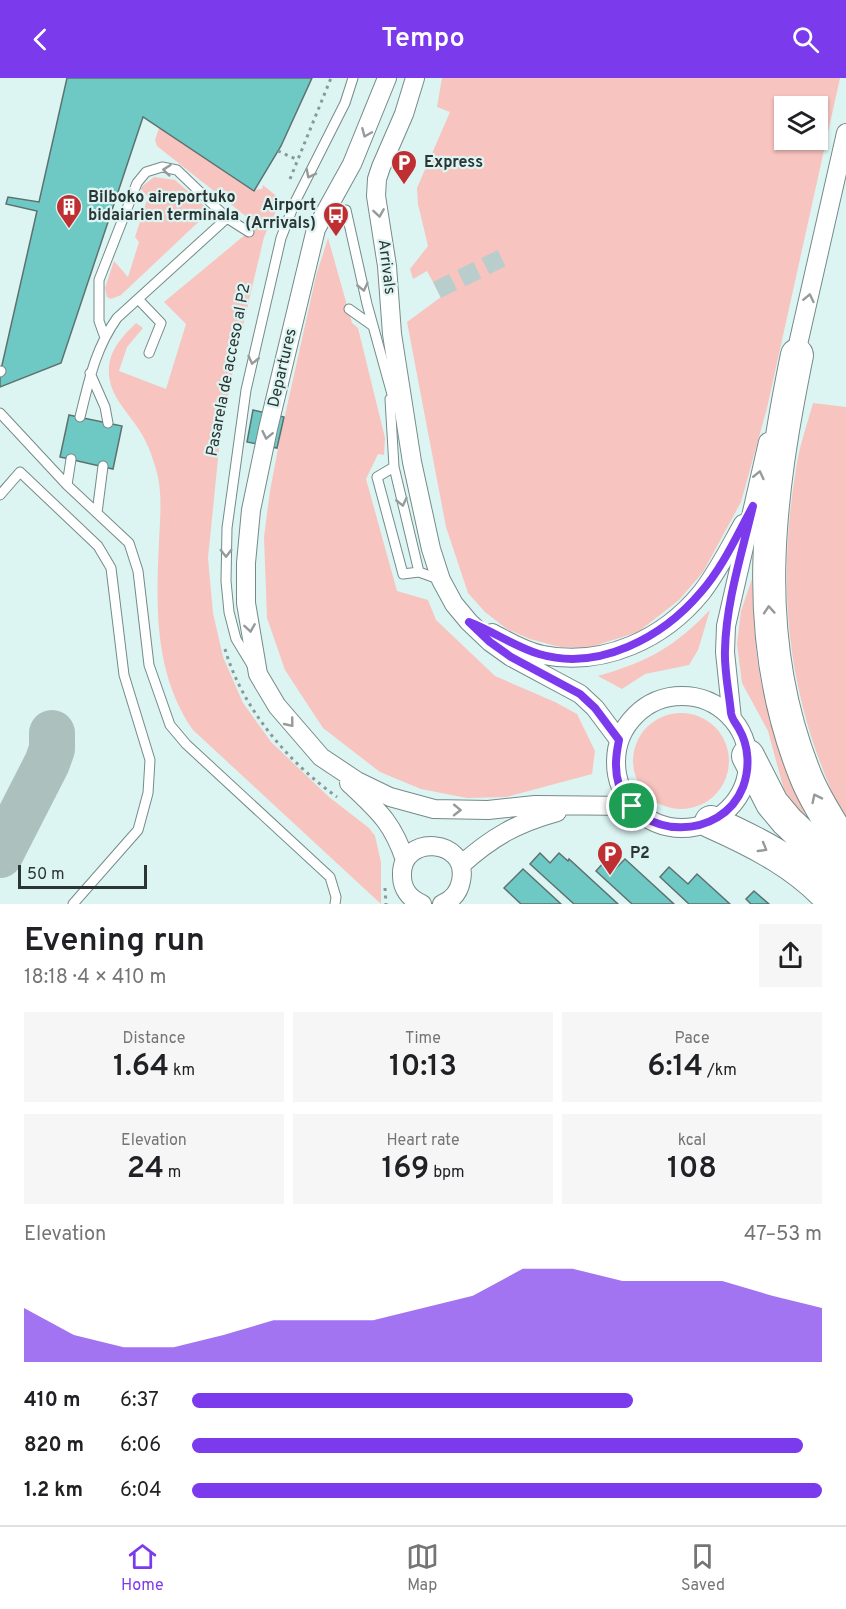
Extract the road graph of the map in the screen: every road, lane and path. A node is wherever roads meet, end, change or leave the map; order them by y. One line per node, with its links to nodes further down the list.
1 (331, 78): 7 (path)
2 (353, 78): 34 (lane, one-way to 34)
3 (387, 78): 34 (street, Departures, one-way to 34)
4 (415, 78): 24 (street, Arrivals, one-way to 24)
5 (846, 133): 17 (street, one-way to 5)
6 (278, 151): 7 (path)
7 (298, 160): 8 (path)
8 (289, 186)
9 (346, 210): 14 (lane, one-way to 14)
10 (227, 218): 11 (lane); 12 (lane); 15 (lane, one-way to 15)
11 (249, 232)
12 (138, 299): 15 (lane); 16 (lane)
13 (350, 309): 14 (lane)
14 (373, 326): 19 (lane)
15 (104, 335): 18 (lane)
16 (149, 353)
17 (797, 355): 28 (street, one-way to 17); 43 (highway, one-way to 17)
18 (90, 373): 21 (lane); 22 (lane)
19 (389, 382): 24 (lane); 24 (lane)
20 (0, 413): 26 (lane)
21 (80, 417)
22 (108, 423)
23 (71, 459): 26 (lane)
24 (403, 465): 30 (lane, one-way to 30); 30 (lane); 31 (street, Arrivals)
25 (103, 466): 29 (lane)
26 (67, 485): 29 (lane)
27 (0, 495): 50 (lane)
28 (753, 506): 32 (street); 35 (street)
29 (97, 513): 51 (lane)
30 (419, 572): 31 (lane)
31 (441, 580): 32 (street, Arrivals)
32 (469, 622): 36 (street, Arrivals)
33 (224, 645): 39 (path)
34 (258, 674): 38 (street, one-way to 38)
35 (732, 719): 36 (street); 37 (street)
36 (619, 740): 41 (street)
37 (748, 756): 42 (street); 46 (highway)
38 (321, 757): 40 (street, one-way to 40); 44 (street)
39 (344, 803)
40 (580, 805): 41 (street); 45 (street)
41 (632, 806): 42 (street)
42 (711, 822): 53 (highway, one-way to 53)
43 (846, 848)
44 (405, 860): 45 (street); 49 (street)
45 (461, 865): 48 (street)
46 (846, 877)
47 (384, 880): 52 (path)
48 (451, 902)
49 (416, 903)
50 (73, 904)
51 (335, 904)
52 (386, 904)
53 (835, 904)

